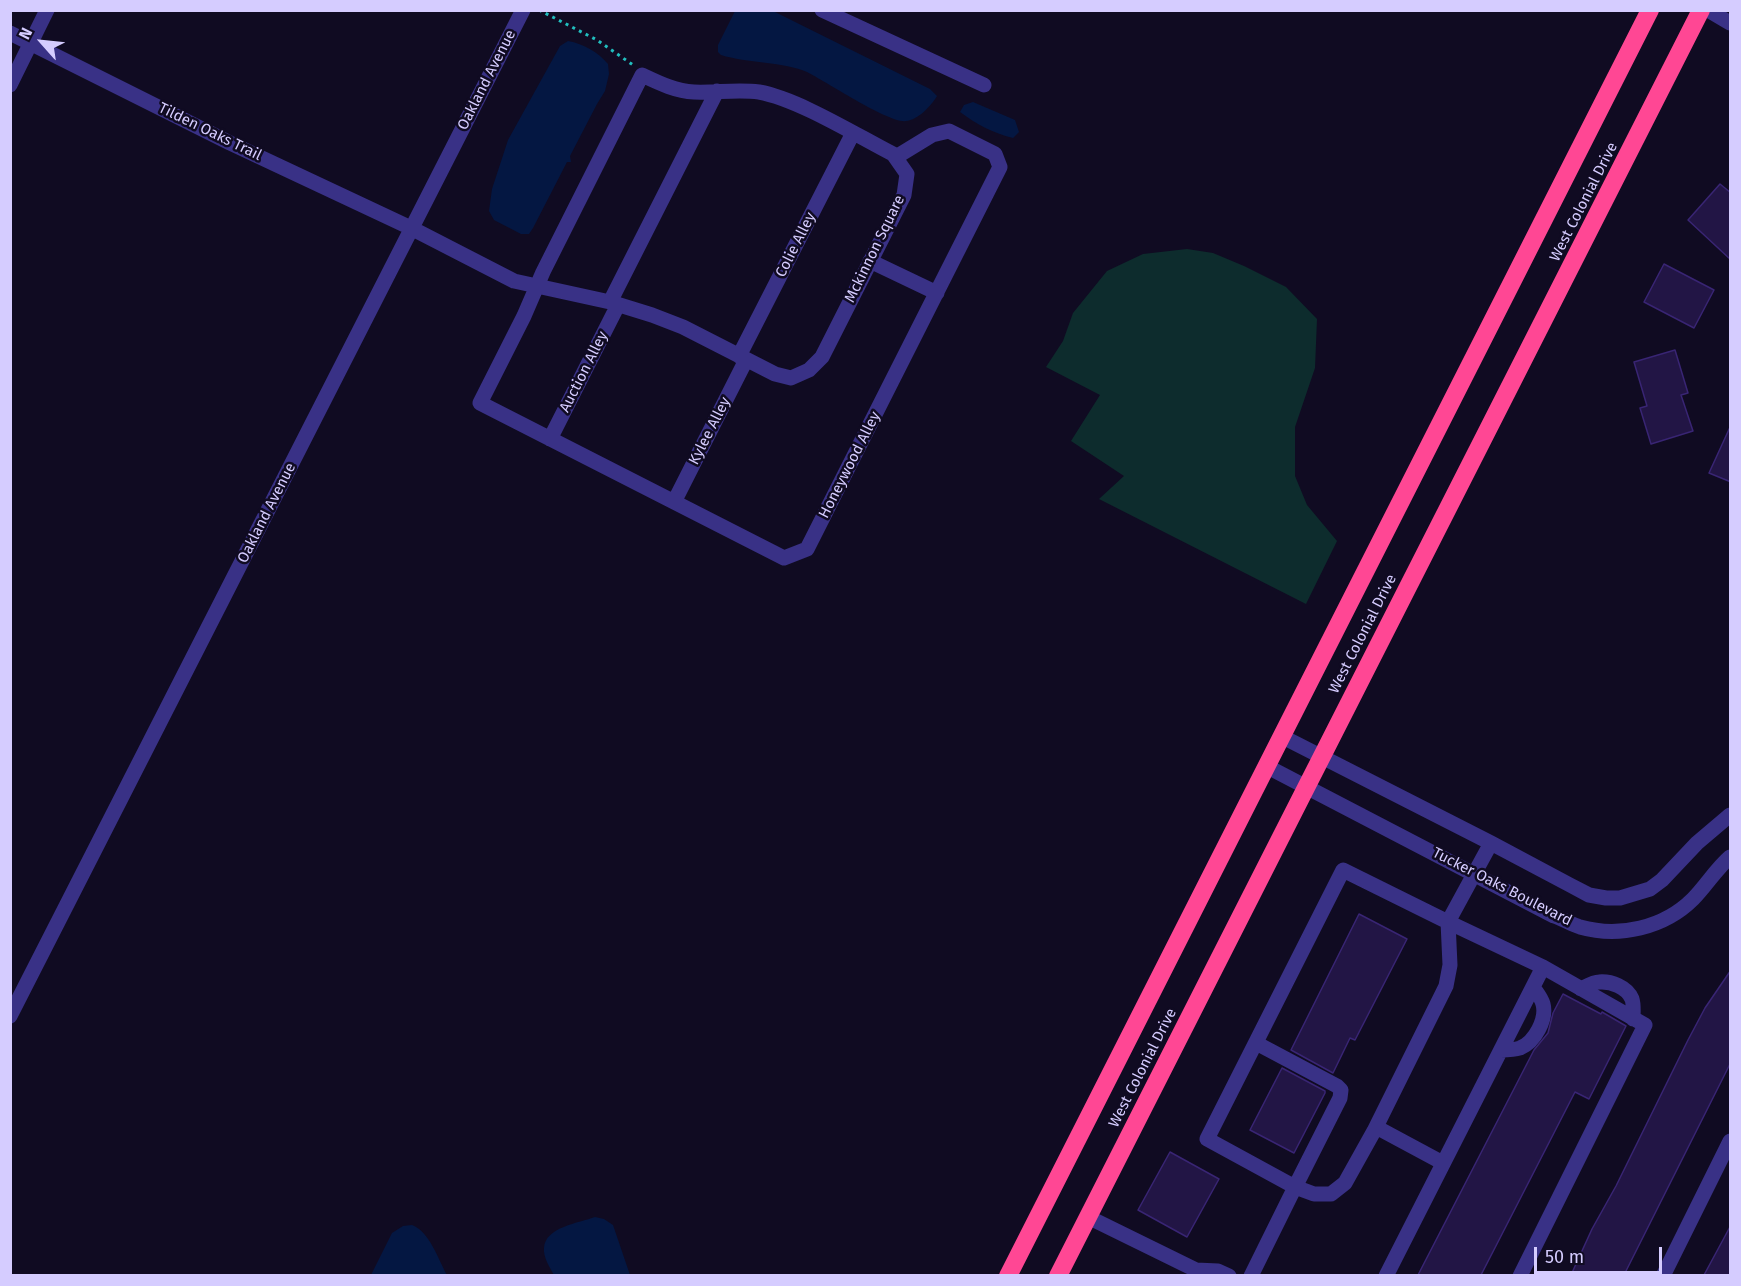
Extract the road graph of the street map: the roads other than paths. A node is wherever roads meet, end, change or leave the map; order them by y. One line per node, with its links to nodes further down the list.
1 (48, 10): 9 (street)
2 (523, 10): 15 (street, Oakland Avenue)
3 (822, 10): 11 (street)
4 (1650, 10): 23 (highway, West Colonial Drive)
5 (1701, 10): 24 (highway, West Colonial Drive)
6 (1708, 10): 7 (street)
7 (1731, 23)
8 (10, 33): 9 (street, Tilden Oaks Trail)
9 (31, 44): 10 (street); 15 (street, Tilden Oaks Trail)
10 (10, 85)
11 (984, 86)
12 (717, 90): 13 (street); 17 (street); 19 (street, Auction Alley)
13 (853, 133): 14 (street); 20 (street, Colie Alley)
14 (896, 158): 16 (street, Mckinnon Square); 18 (street, Honeywood Alley)
15 (411, 228): 17 (street, Mckinnon Square); 35 (street, Oakland Avenue)
16 (870, 261): 18 (street); 20 (street, Mckinnon Square)
17 (536, 285): 19 (street, Mckinnon Square); 21 (street, Honeywood Alley)
18 (937, 293): 22 (street, Honeywood Alley)
19 (614, 304): 20 (street, Mckinnon Square); 21 (street, Auction Alley)
20 (742, 358): 22 (street, Kylee Alley)
21 (550, 439): 22 (street, Honeywood Alley)
22 (674, 502)
23 (1281, 736): 24 (street); 25 (highway, West Colonial Drive)
24 (1321, 756): 26 (highway, West Colonial Drive); 28 (street)
25 (1266, 766): 26 (street, Tucker Oaks Boulevard); 44 (highway, West Colonial Drive)
26 (1306, 786): 30 (street, Tucker Oaks Boulevard); 43 (highway, West Colonial Drive)
27 (1731, 815): 28 (street)
28 (1491, 843): 30 (street)
29 (1731, 857): 30 (street, Tucker Oaks Boulevard)
30 (1475, 873): 31 (street)
31 (1448, 922): 32 (street); 37 (street); 39 (street)
32 (1543, 967): 33 (street); 34 (street)
33 (1533, 987): 38 (street); 38 (street)
34 (1581, 989): 36 (street); 36 (street)
35 (10, 1016)
36 (1633, 1019): 49 (street)
37 (1256, 1043): 42 (street); 42 (street)
38 (1501, 1050): 41 (street)
39 (1376, 1127): 41 (street); 42 (street)
40 (1731, 1141): 50 (street)
41 (1443, 1162): 48 (street)
42 (1295, 1187): 47 (street)
43 (1088, 1217): 45 (highway, West Colonial Drive); 46 (street)
44 (1008, 1275)
45 (1058, 1275)
46 (1229, 1275)
47 (1251, 1275)
48 (1386, 1275)
49 (1520, 1275)
50 (1663, 1275)

